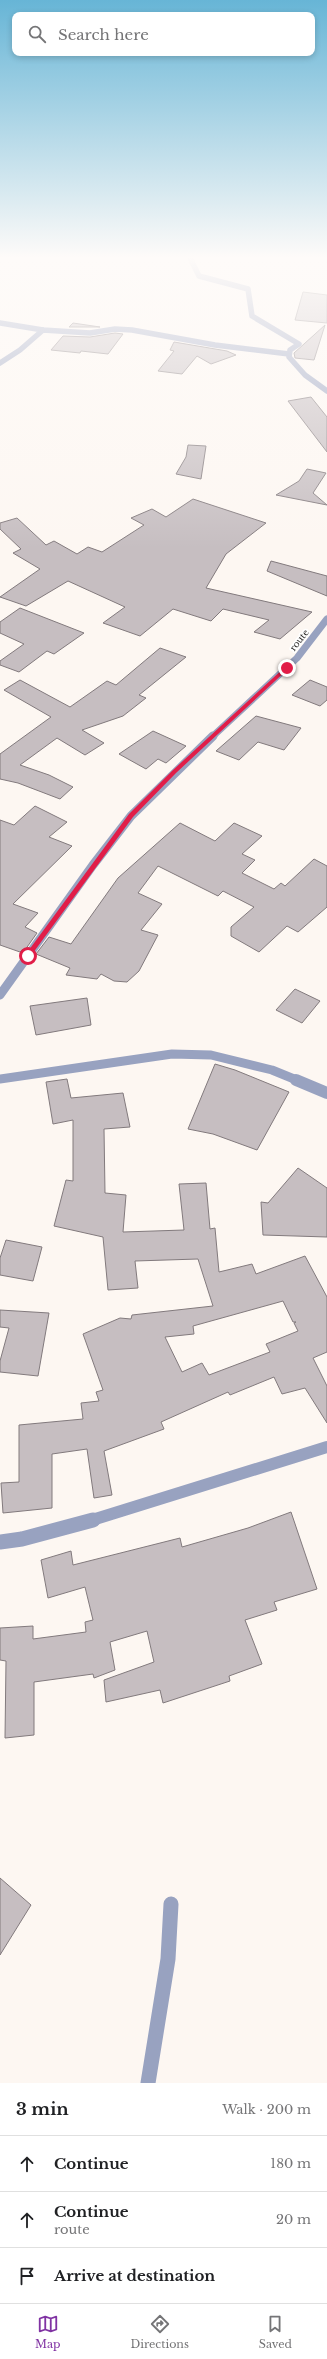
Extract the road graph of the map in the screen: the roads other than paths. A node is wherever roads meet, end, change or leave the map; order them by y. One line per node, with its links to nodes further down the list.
1 (15, 353): 4 (street)
2 (283, 353): 3 (street)
3 (289, 354): 5 (street)
4 (0, 363)
5 (327, 390)
6 (327, 619): 7 (street, route)
7 (0, 995)
8 (0, 1079): 9 (street)
9 (327, 1093)
10 (327, 1447): 11 (street)
11 (0, 1542)
12 (171, 1904): 13 (street)
13 (148, 2083)

